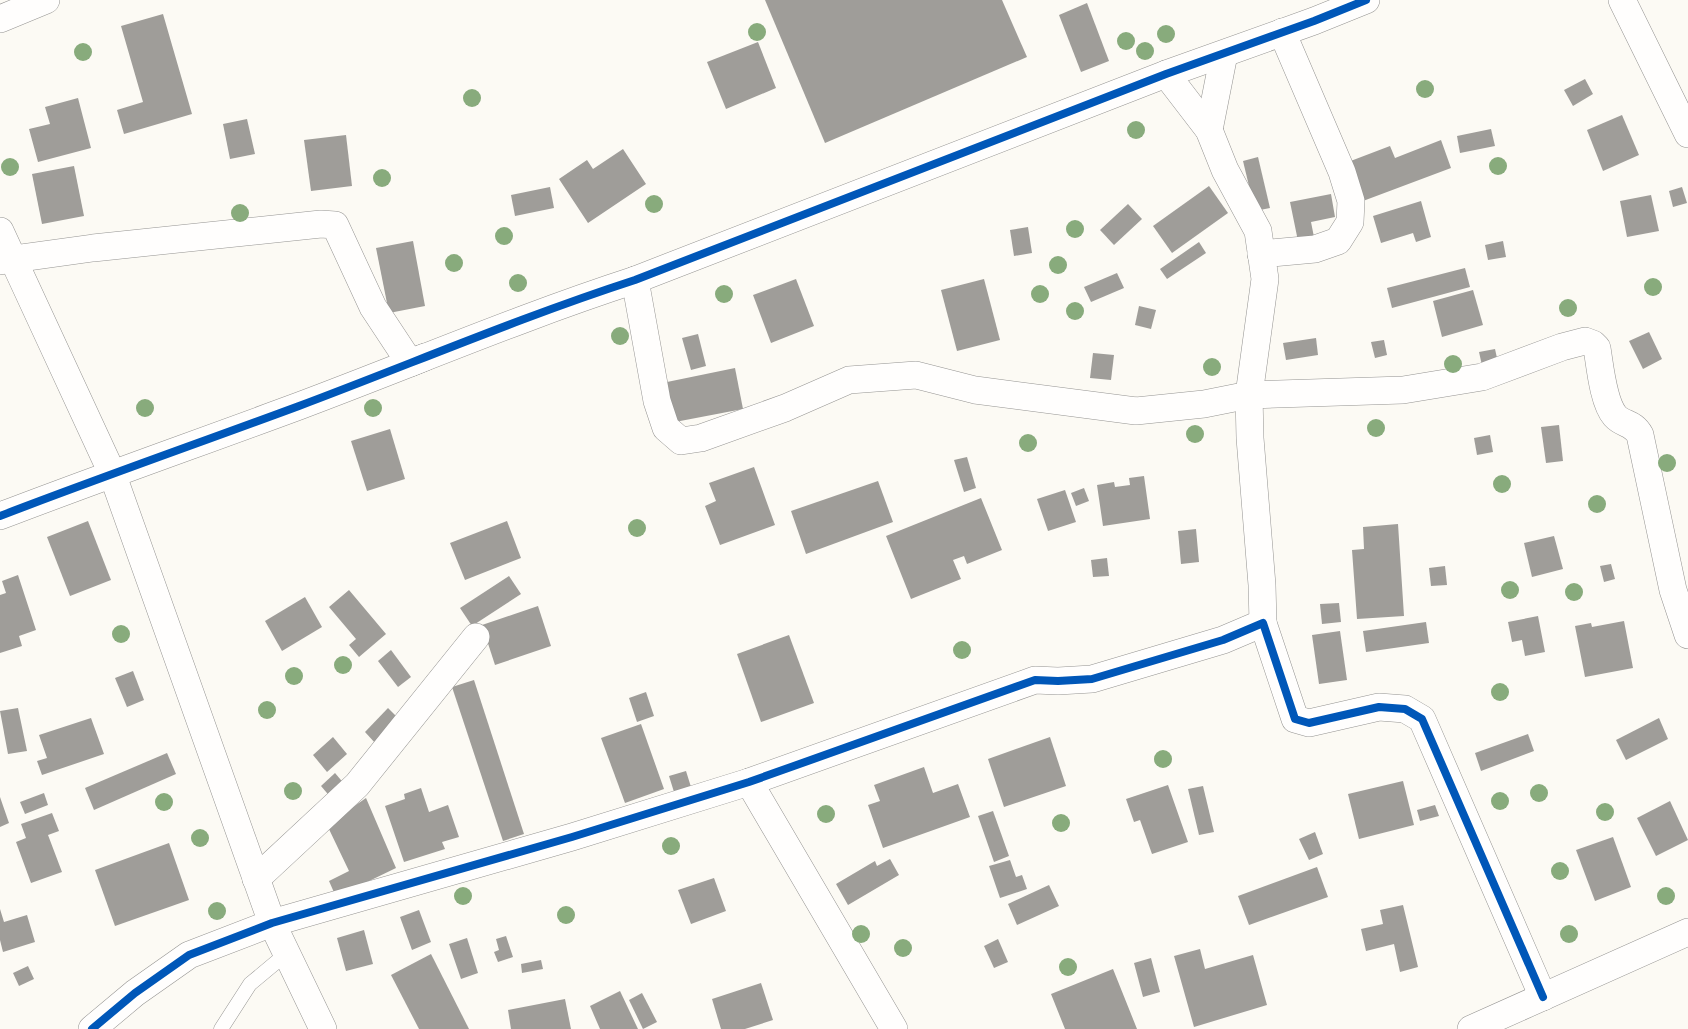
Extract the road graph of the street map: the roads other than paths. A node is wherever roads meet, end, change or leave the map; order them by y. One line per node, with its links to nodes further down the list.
1 (46, 0): 5 (street)
2 (1366, 0): 4 (street)
3 (1622, 0): 10 (street)
4 (1314, 11): 6 (street)
5 (0, 19)
6 (1282, 32): 7 (street); 12 (street)
7 (1224, 54): 8 (street); 9 (street)
8 (1166, 74): 9 (street); 14 (street)
9 (1209, 130): 12 (street)
10 (1688, 134)
11 (0, 231): 13 (street)
12 (1261, 254): 16 (street)
13 (6, 261): 15 (street); 17 (street)
14 (635, 280): 15 (street); 16 (street)
15 (440, 351): 17 (street)
16 (1249, 395): 19 (street); 20 (street)
17 (112, 473): 18 (street); 23 (street)
18 (0, 516)
19 (1263, 623): 22 (street); 27 (street)
20 (1688, 634)
21 (476, 637): 23 (street)
22 (749, 782): 24 (street); 31 (street)
23 (256, 879): 24 (street)
24 (272, 923): 26 (street); 28 (street)
25 (1688, 932): 27 (street)
26 (286, 954): 29 (lane); 30 (street)
27 (1543, 997): 32 (street)
28 (92, 1029)
29 (220, 1029)
30 (323, 1029)
31 (894, 1029)
32 (1471, 1029)

